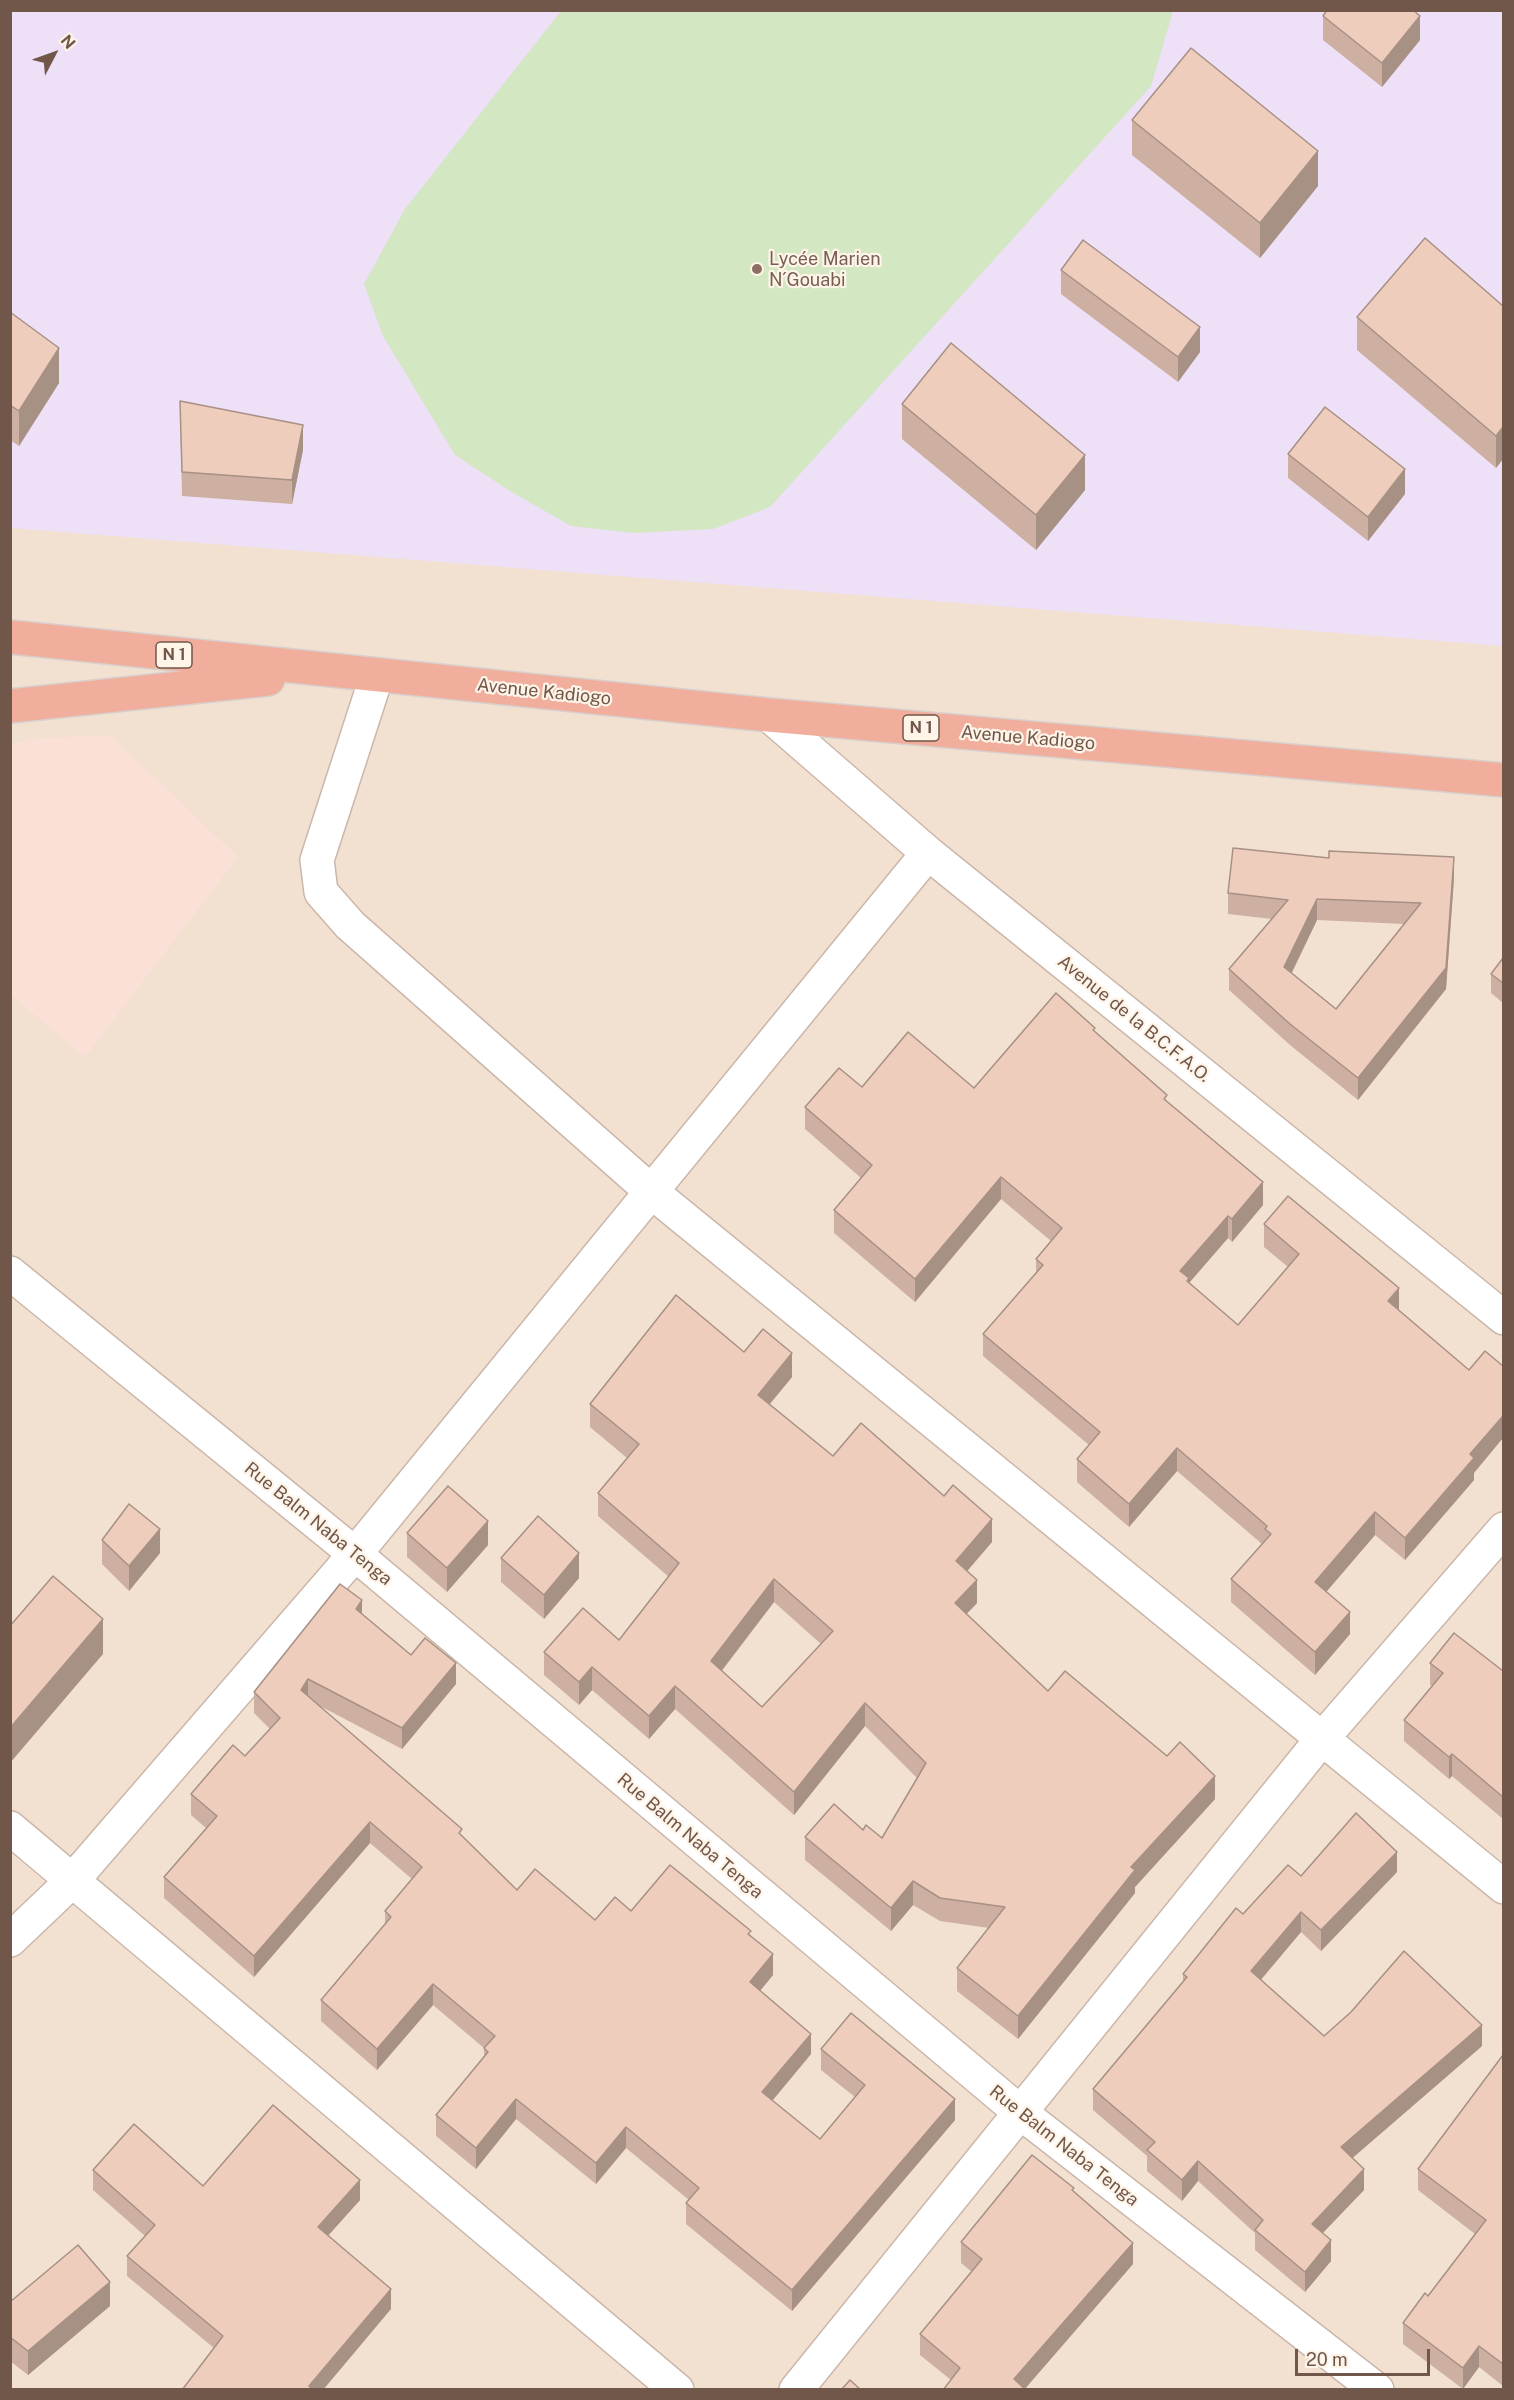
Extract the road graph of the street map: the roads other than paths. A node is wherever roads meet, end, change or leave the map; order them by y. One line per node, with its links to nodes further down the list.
1 (10, 637): 2 (highway, Avenue Kadiogo / N 1)
2 (338, 672): 3 (highway, Avenue Kadiogo / N 1); 4 (highway, Avenue Kadiogo / N 1)
3 (377, 675): 5 (highway, Avenue Kadiogo / N 1); 8 (street)
4 (10, 705)
5 (769, 715): 6 (highway, Avenue Kadiogo / N 1); 7 (street, Avenue de la B.C.F.A.O.)
6 (1503, 780)
7 (928, 853): 8 (street); 10 (street, Avenue de la B.C.F.A.O.)
8 (653, 1192): 12 (street); 13 (street)
9 (10, 1273): 12 (street, Rue Balm Naba Tenga)
10 (1503, 1318)
11 (1503, 1529): 13 (street)
12 (355, 1554): 15 (street); 18 (street, Rue Balm Naba Tenga)
13 (1321, 1740): 16 (street); 18 (street)
14 (10, 1828): 15 (street)
15 (72, 1881): 17 (street); 19 (street)
16 (1503, 1887)
17 (10, 1940)
18 (1021, 2113): 20 (street); 21 (street, Rue Balm Naba Tenga)
19 (677, 2390)
20 (796, 2390)
21 (1377, 2390)

